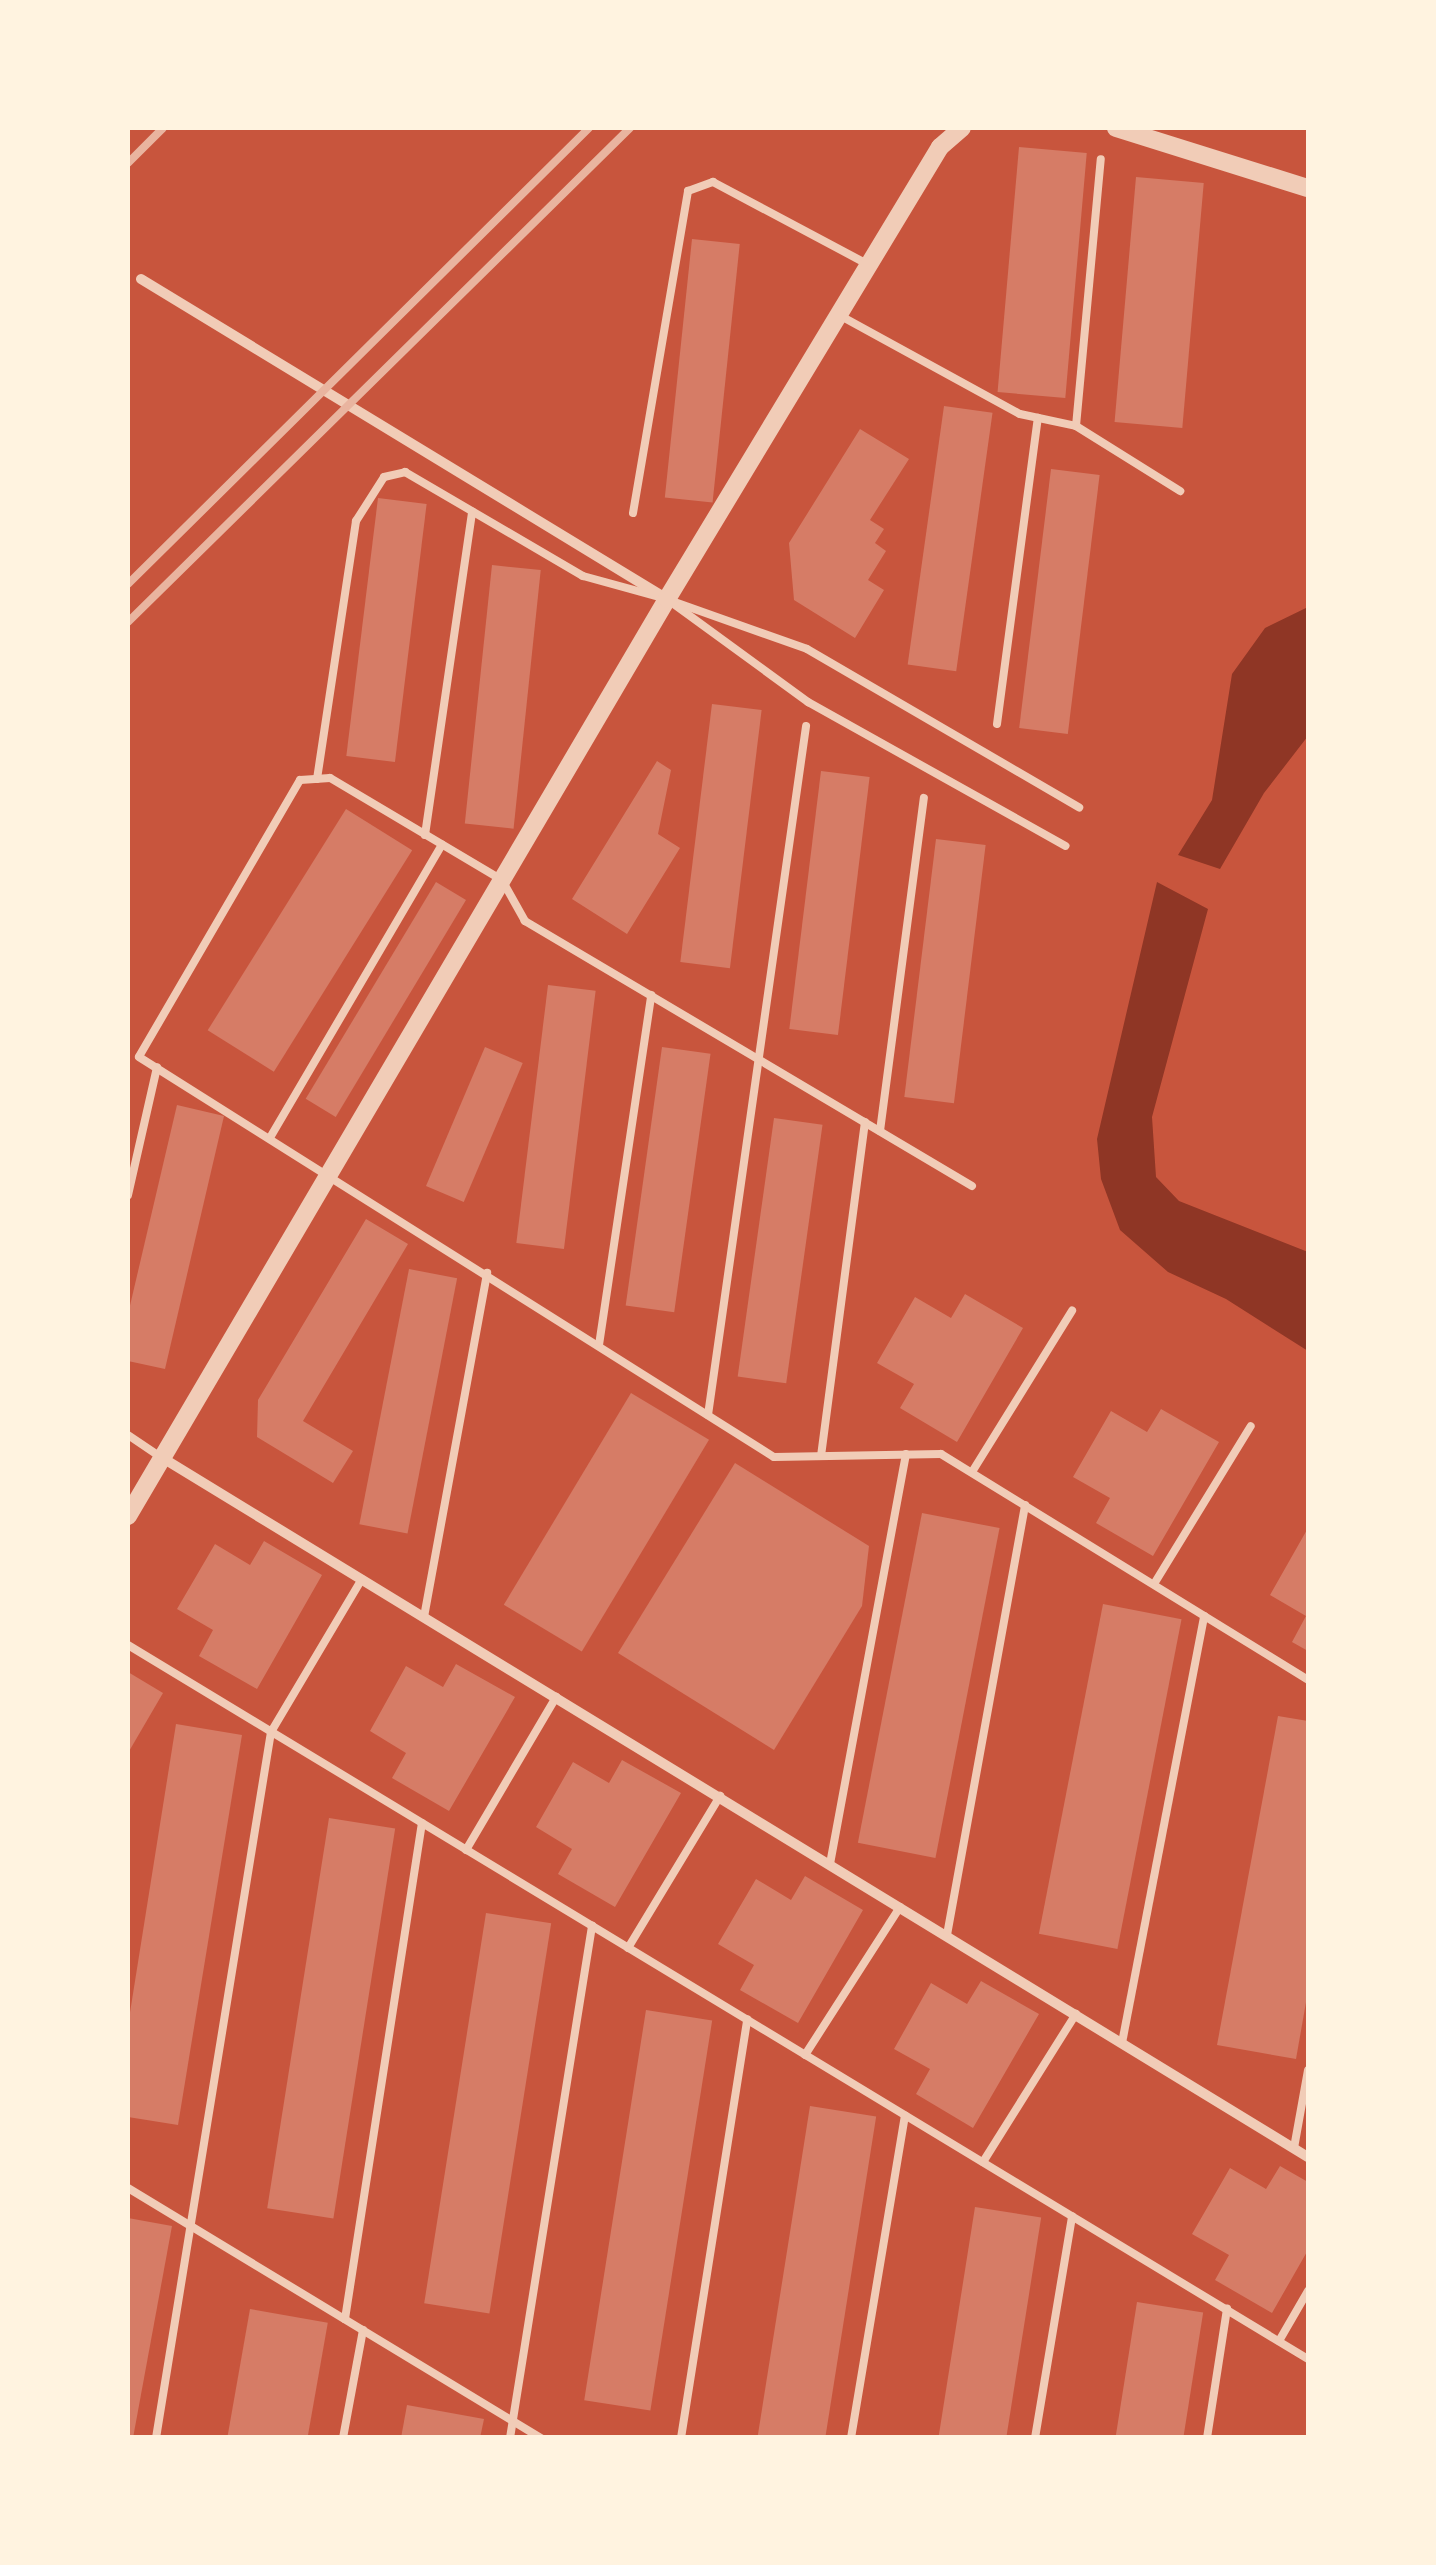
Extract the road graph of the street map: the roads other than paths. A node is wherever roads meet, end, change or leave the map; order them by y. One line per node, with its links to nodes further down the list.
1 (962, 128): 5 (street)
2 (1116, 128): 4 (street)
3 (1101, 158): 9 (lane)
4 (1308, 188)
5 (869, 265): 7 (street); 12 (lane)
6 (141, 280): 13 (street)
7 (839, 315): 8 (lane); 13 (street)
8 (1038, 418): 9 (lane); 14 (lane)
9 (1076, 426): 10 (lane)
10 (1180, 491)
11 (472, 511): 13 (lane); 16 (lane); 19 (lane)
12 (633, 513)
13 (668, 600): 18 (lane); 21 (lane); 22 (street)
14 (997, 724)
15 (806, 726): 24 (lane)
16 (317, 779): 19 (lane); 25 (lane)
17 (924, 798): 27 (lane)
18 (1079, 807)
19 (425, 834): 20 (lane)
20 (442, 845): 22 (lane); 28 (lane)
21 (1066, 846)
22 (502, 880): 23 (lane); 29 (street)
23 (651, 995): 24 (lane); 34 (lane)
24 (756, 1057): 26 (lane); 35 (lane)
25 (157, 1067): 28 (lane); 31 (lane)
26 (865, 1122): 27 (lane); 39 (lane)
27 (880, 1131): 30 (lane)
28 (271, 1136): 29 (lane)
29 (330, 1172): 32 (lane); 40 (street)
30 (972, 1186)
31 (128, 1195)
32 (487, 1273): 34 (lane); 47 (lane)
33 (1072, 1310): 41 (lane)
34 (599, 1345): 35 (lane)
35 (708, 1415): 39 (lane)
36 (1250, 1426): 45 (lane)
37 (128, 1435): 40 (lane)
38 (906, 1454): 39 (lane); 41 (lane); 55 (lane)
39 (821, 1456)
40 (162, 1457): 43 (street); 44 (street)
41 (972, 1472): 42 (lane)
42 (1025, 1505): 45 (lane); 58 (lane)
43 (128, 1516)
44 (362, 1579): 47 (street); 51 (lane)
45 (1154, 1584): 46 (lane)
46 (1204, 1616): 49 (lane); 62 (lane)
47 (424, 1617): 50 (street)
48 (128, 1645): 51 (lane)
49 (1308, 1680)
50 (556, 1697): 52 (street); 54 (lane)
51 (270, 1732): 53 (lane); 71 (lane)
52 (720, 1796): 55 (street); 59 (lane)
53 (422, 1823): 54 (lane); 74 (lane)
54 (466, 1850): 57 (lane)
55 (830, 1864): 56 (street)
56 (900, 1907): 58 (street); 63 (lane)
57 (592, 1926): 59 (lane); 78 (lane)
58 (947, 1935): 60 (street)
59 (628, 1948): 61 (lane)
60 (1076, 2014): 62 (street); 68 (lane)
61 (747, 2020): 63 (lane); 83 (lane)
62 (1122, 2042): 66 (street)
63 (805, 2055): 65 (lane)
64 (1308, 2070): 66 (lane)
65 (905, 2115): 68 (lane); 84 (lane)
66 (1294, 2148): 67 (street)
67 (1308, 2156)
68 (983, 2162): 70 (lane)
69 (128, 2188): 71 (lane)
70 (1072, 2216): 73 (lane); 85 (lane)
71 (192, 2227): 74 (lane); 79 (lane)
72 (1308, 2291): 76 (lane)
73 (1227, 2310): 76 (lane); 86 (lane)
74 (345, 2319): 75 (lane)
75 (363, 2330): 78 (lane); 80 (lane)
76 (1279, 2341): 77 (lane)
77 (1308, 2358)
78 (513, 2420): 81 (lane); 82 (lane)
79 (156, 2438)
80 (343, 2438)
81 (510, 2438)
82 (542, 2438)
83 (681, 2438)
84 (851, 2438)
85 (1035, 2438)
86 (1207, 2438)

